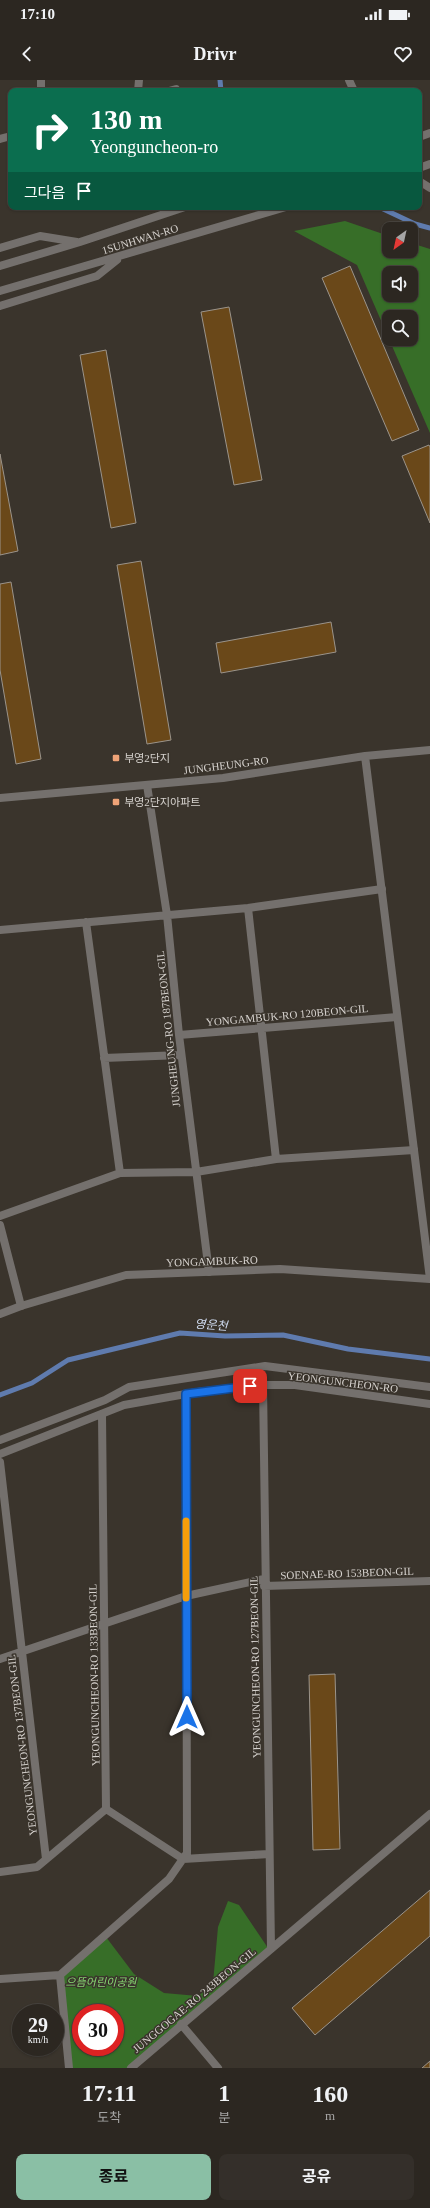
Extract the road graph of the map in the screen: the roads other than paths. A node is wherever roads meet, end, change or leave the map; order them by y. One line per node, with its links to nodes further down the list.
1 (176, 210): 3 (street, 1SUNHWAN-RO)
2 (276, 210): 5 (street, 1SUNHWAN-RO)
3 (80, 242): 4 (street); 6 (street, 1SUNHWAN-RO)
4 (0, 248)
5 (120, 257): 7 (street, 1SUNHWAN-RO); 8 (street)
6 (0, 266)
7 (0, 291)
8 (0, 306)
9 (430, 750): 10 (street, JUNGHEUNG-RO)
10 (365, 756): 11 (street, JUNGHEUNG-RO); 13 (street)
11 (147, 785): 12 (street, JUNGHEUNG-RO); 15 (street, JUNGHEUNG-RO 187BEON-GIL)
12 (0, 798)
13 (382, 889): 14 (street); 18 (street)
14 (248, 908): 15 (street); 19 (street)
15 (167, 915): 16 (street); 20 (street, JUNGHEUNG-RO 187BEON-GIL)
16 (86, 922): 17 (street); 22 (street)
17 (0, 930)
18 (397, 1017): 19 (street, YONGAMBUK-RO 120BEON-GIL); 23 (street)
19 (262, 1028): 20 (street, YONGAMBUK-RO 120BEON-GIL); 24 (street)
20 (179, 1035): 21 (street, JUNGHEUNG-RO 187BEON-GIL)
21 (181, 1055): 22 (street); 25 (street, JUNGHEUNG-RO 187BEON-GIL)
22 (104, 1058): 26 (street)
23 (414, 1150): 24 (street); 30 (street)
24 (276, 1160): 25 (street)
25 (196, 1172): 26 (street); 29 (street, JUNGHEUNG-RO 187BEON-GIL)
26 (120, 1173): 27 (street)
27 (0, 1216)
28 (0, 1225): 31 (street)
29 (209, 1272): 30 (street, YONGAMBUK-RO); 31 (street, YONGAMBUK-RO)
30 (430, 1279)
31 (21, 1306): 32 (street, YONGAMBUK-RO)
32 (0, 1314)
33 (263, 1385): 35 (street, YEONGUNCHEON-RO); 36 (street, YEONGUNCHEON-RO); 42 (street, YEONGUNCHEON-RO 127BEON-GIL)
34 (430, 1387): 38 (street)
35 (186, 1394): 37 (street, YEONGUNCHEON-RO); 43 (street)
36 (430, 1404)
37 (102, 1414): 39 (street, YEONGUNCHEON-RO); 44 (street, YEONGUNCHEON-RO 133BEON-GIL)
38 (0, 1440)
39 (0, 1454)
40 (0, 1462): 45 (street, YEONGUNCHEON-RO 137BEON-GIL)
41 (430, 1581): 42 (street, SOENAE-RO 153BEON-GIL)
42 (264, 1582): 43 (street, SOENAE-RO 153BEON-GIL); 49 (street, YEONGUNCHEON-RO 127BEON-GIL)
43 (186, 1596): 44 (street, SOENAE-RO 153BEON-GIL); 51 (street)
44 (105, 1624): 45 (street, SOENAE-RO 153BEON-GIL); 47 (street, YEONGUNCHEON-RO 133BEON-GIL)
45 (22, 1652): 46 (street, SOENAE-RO 153BEON-GIL); 50 (street, YEONGUNCHEON-RO 137BEON-GIL)
46 (0, 1659)
47 (106, 1809): 50 (street); 51 (street)
48 (430, 1814): 53 (street, JUNGGOGAE-RO 243BEON-GIL)
49 (269, 1854): 51 (street); 53 (street, YEONGUNCHEON-RO 127BEON-GIL)
50 (46, 1859): 52 (street)
51 (183, 1859): 54 (street)
52 (0, 1872)
53 (271, 1948): 56 (street, JUNGGOGAE-RO 243BEON-GIL)
54 (60, 1975): 55 (street); 57 (street)
55 (0, 1979)
56 (181, 2024): 58 (street, JUNGGOGAE-RO 243BEON-GIL); 59 (street)
57 (69, 2068)
58 (131, 2068)
59 (218, 2068)

